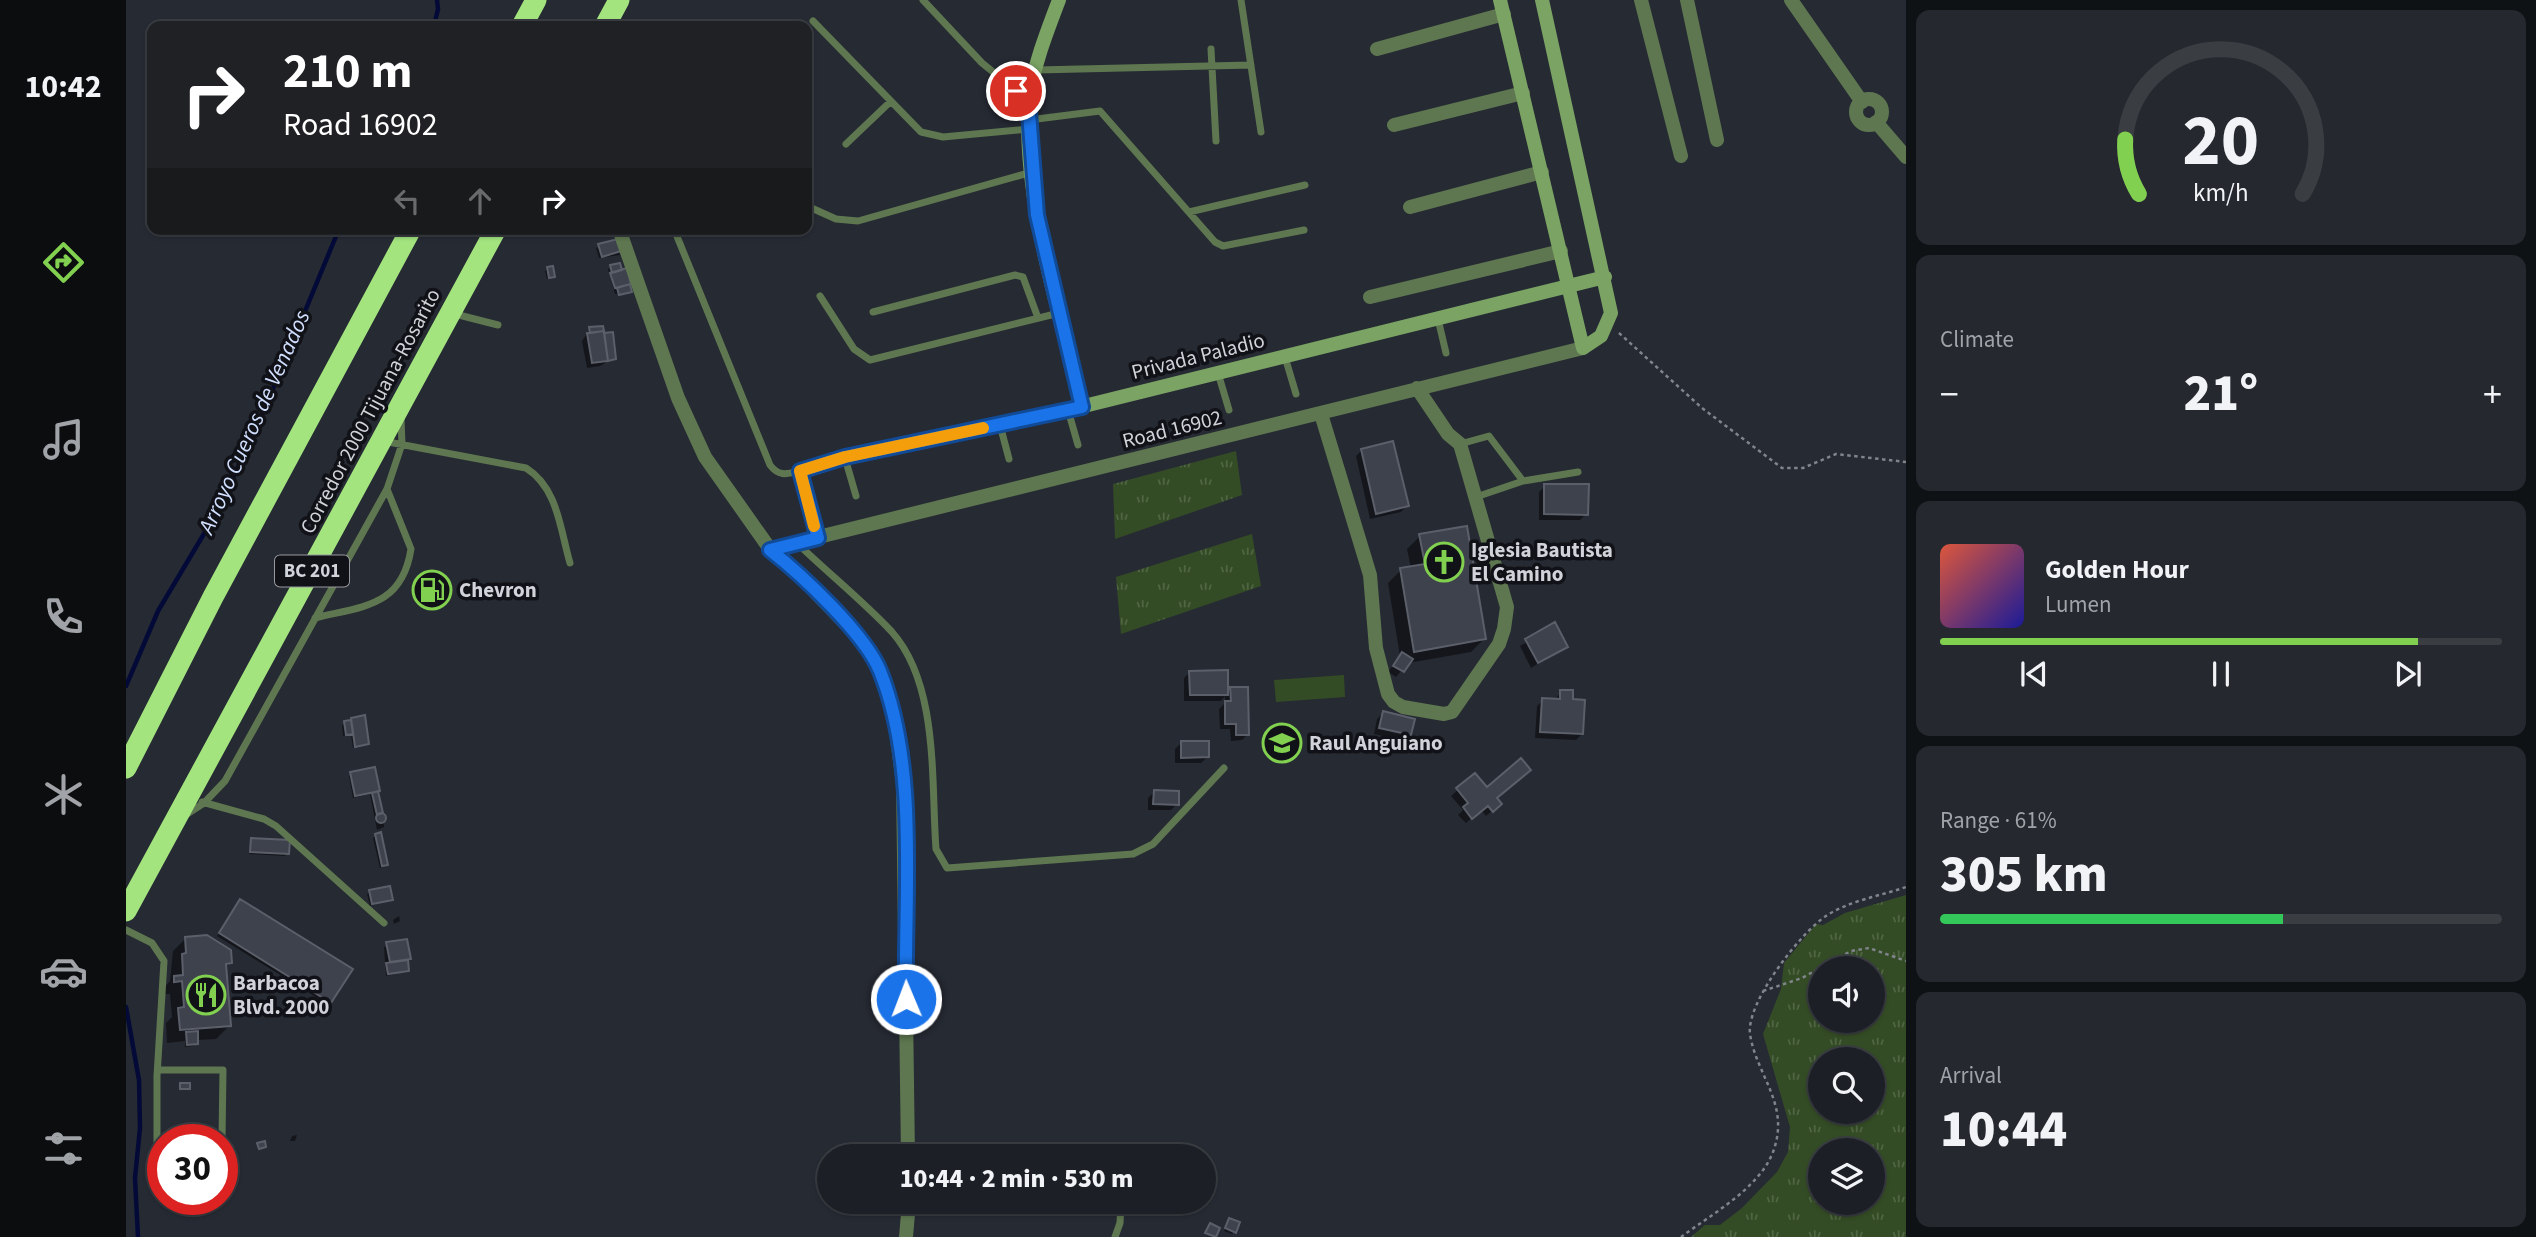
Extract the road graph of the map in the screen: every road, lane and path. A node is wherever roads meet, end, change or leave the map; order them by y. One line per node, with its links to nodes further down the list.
1 (536, 0): 11 (highway)
2 (619, 0): 12 (highway)
3 (923, 0): 20 (lane)
4 (1059, 0): 18 (street)
5 (1241, 0): 16 (lane)
6 (1542, 0): 42 (street)
7 (1641, 0): 28 (street)
8 (1687, 0): 25 (street)
9 (1791, 0): 29 (street)
10 (1502, 7): 15 (street); 19 (street)
11 (525, 21)
12 (608, 21)
13 (813, 21): 21 (lane)
14 (1211, 49): 17 (lane)
15 (1377, 49)
16 (1251, 65): 17 (lane); 24 (lane)
17 (1212, 66): 18 (lane); 26 (lane)
18 (1037, 70): 20 (street)
19 (1523, 93): 23 (street); 31 (street)
20 (1028, 100): 22 (street)
21 (890, 102): 22 (lane); 27 (lane)
22 (1029, 124): 30 (street); 35 (lane)
23 (1394, 125)
24 (1261, 132)
25 (1717, 140)
26 (1216, 142)
27 (846, 144)
28 (1681, 156)
29 (1906, 157)
30 (1033, 172): 34 (lane); 48 (street)
31 (1542, 172): 33 (street); 41 (street)
32 (1305, 186): 35 (lane)
33 (1410, 207)
34 (812, 208)
35 (1189, 212): 36 (lane)
36 (1304, 230)
37 (408, 235): 80 (highway)
38 (493, 235): 47 (highway, Corredor 2000 Tijuana-Rosarito / BC 201)
39 (621, 235): 77 (street)
40 (676, 235): 69 (lane)
41 (1561, 251): 43 (street); 45 (street)
42 (1605, 278): 43 (street, Privada Paladio); 51 (street)
43 (1569, 286): 50 (street, Privada Paladio); 53 (street)
44 (820, 296): 49 (lane)
45 (1370, 297)
46 (873, 312): 49 (lane)
47 (451, 313): 52 (lane); 63 (highway, Corredor 2000 Tijuana-Rosarito / BC 201)
48 (1060, 313): 49 (lane); 59 (street)
49 (1038, 318)
50 (1438, 318): 54 (lane); 55 (street, Privada Paladio)
51 (1609, 324): 53 (street); 68 (path)
52 (498, 325)
53 (1583, 348): 57 (street, Road 16902)
54 (1446, 353)
55 (1285, 356): 56 (street, Privada Paladio); 58 (lane)
56 (1218, 373): 59 (street, Privada Paladio); 60 (lane)
57 (1417, 388): 61 (street, Road 16902); 64 (street)
58 (1296, 394)
59 (1075, 408): 62 (street, Privada Paladio); 65 (lane)
60 (1229, 410)
61 (1321, 414): 74 (street); 75 (street, Road 16902)
62 (1000, 425): 66 (street, Privada Paladio); 67 (lane)
63 (392, 442): 72 (lane); 78 (lane); 82 (highway, Corredor 2000 Tijuana-Rosarito / BC 201)
64 (1460, 444): 71 (lane); 74 (street)
65 (1078, 445)
66 (845, 457): 69 (street, Privada Paladio); 73 (lane)
67 (1009, 459)
68 (1906, 462)
69 (800, 471): 75 (street)
70 (1578, 472): 71 (lane)
71 (1523, 481): 74 (lane)
72 (387, 489): 79 (lane); 79 (lane)
73 (856, 496)
74 (1475, 498)
75 (818, 538): 76 (street, Road 16902)
76 (797, 543): 77 (street, Road 16902); 81 (lane)
77 (770, 550): 94 (street)
78 (570, 563)
79 (315, 618): 82 (lane)
80 (126, 768)
81 (1224, 768)
82 (196, 801): 84 (highway, Corredor 2000 Tijuana-Rosarito / BC 201); 85 (lane)
83 (1906, 887): 90 (path)
84 (126, 911)
85 (384, 923)
86 (126, 930): 91 (lane)
87 (1842, 956): 88 (path)
88 (1906, 961)
89 (1808, 975): 90 (path)
90 (1763, 991): 99 (path)
91 (158, 1070): 92 (lane); 93 (lane)
92 (159, 1124)
93 (222, 1124)
94 (908, 1144)
95 (908, 1214): 97 (street)
96 (1120, 1214): 98 (lane)
97 (906, 1237)
98 (1115, 1237)
99 (1681, 1237)

